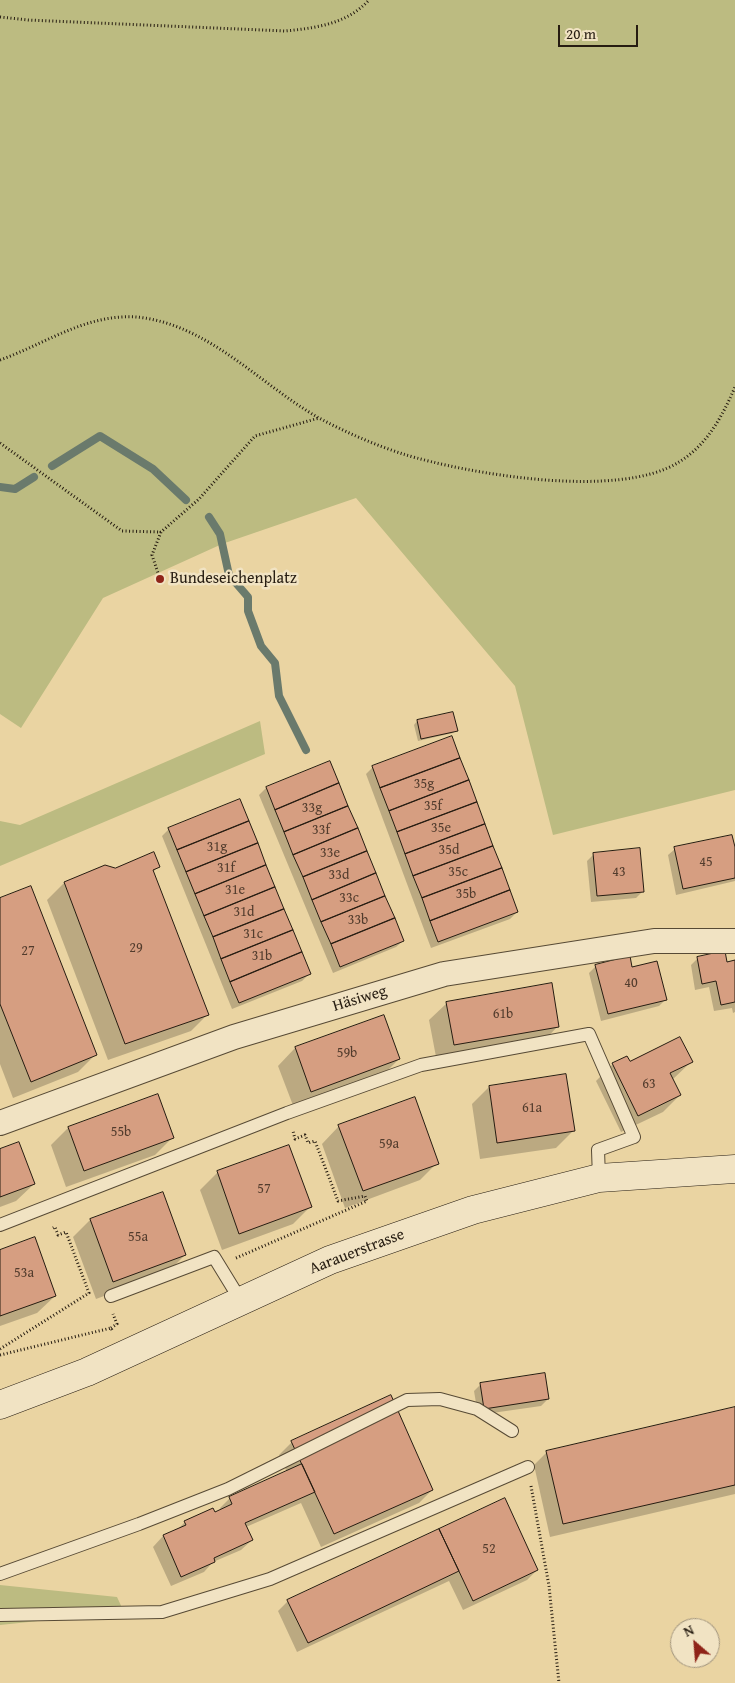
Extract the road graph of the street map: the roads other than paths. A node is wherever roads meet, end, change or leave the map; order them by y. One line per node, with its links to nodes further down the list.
1 (735, 941): 2 (street, Häsiweg)
2 (0, 1123)
3 (735, 1168): 4 (main road, Aarauerstrasse)
4 (599, 1178): 5 (lane); 7 (main road, Aarauerstrasse)
5 (0, 1225)
6 (111, 1296): 7 (lane)
7 (241, 1301): 8 (main road, Aarauerstrasse)
8 (0, 1405)
9 (512, 1431): 11 (lane)
10 (528, 1467): 12 (lane)
11 (0, 1574)
12 (0, 1615)

